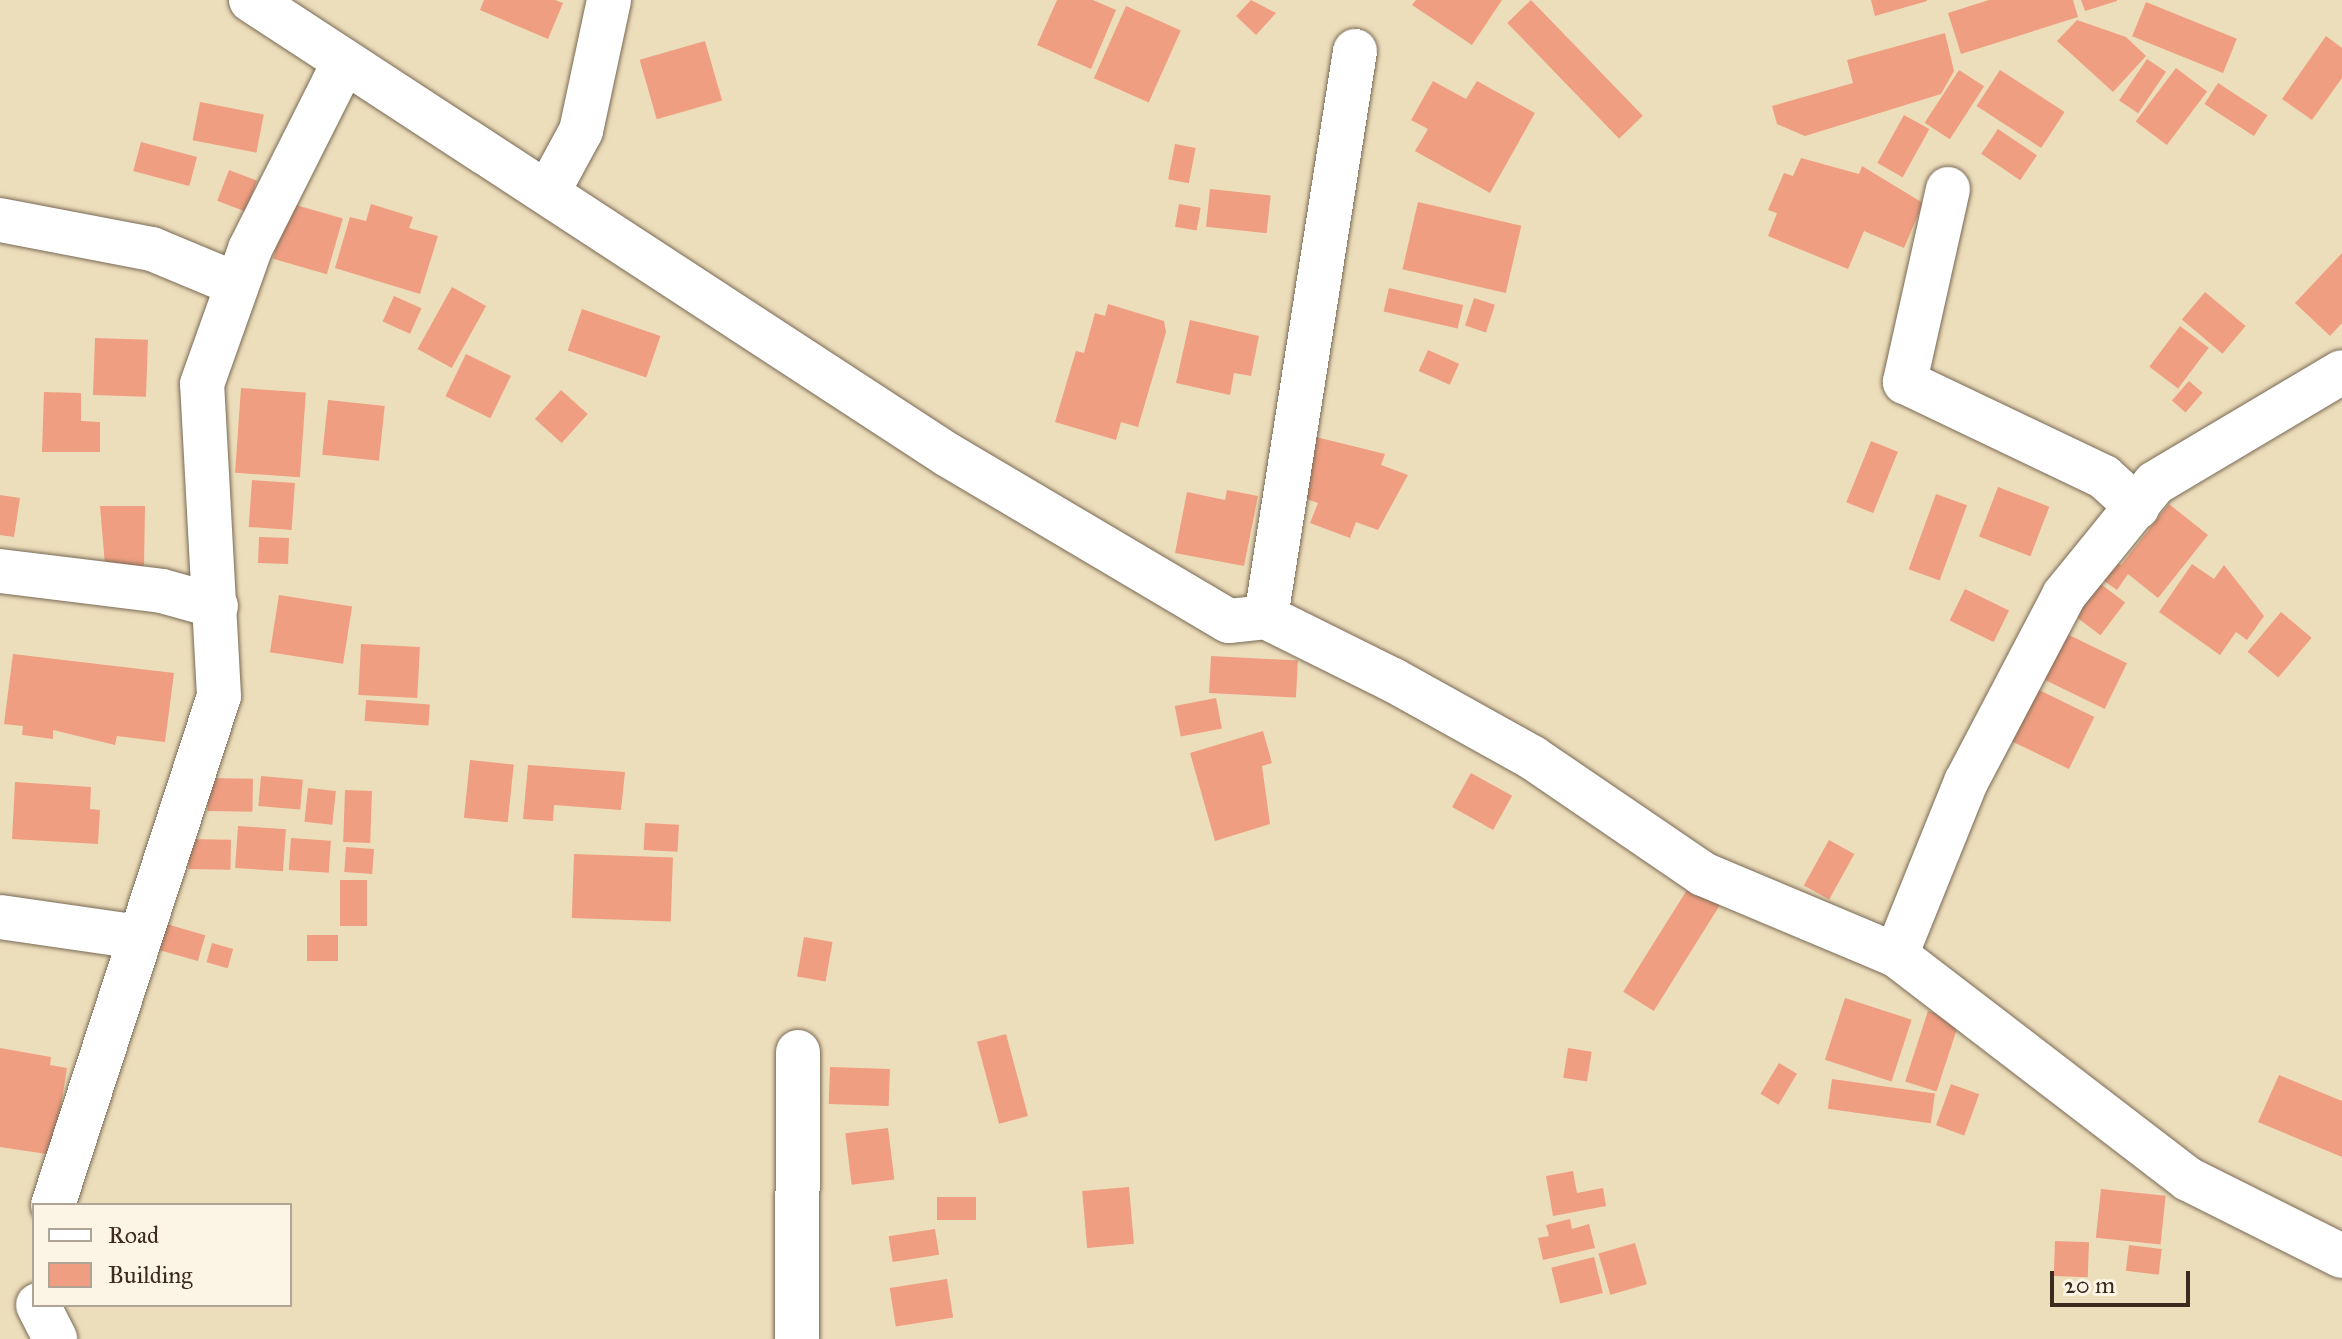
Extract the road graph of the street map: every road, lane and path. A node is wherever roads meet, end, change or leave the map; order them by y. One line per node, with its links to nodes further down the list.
1 (251, 0): 4 (street)
2 (609, 0): 5 (street)
3 (1355, 51): 13 (street)
4 (344, 62): 5 (street); 8 (street)
5 (550, 188): 13 (street)
6 (1948, 189): 10 (street)
7 (0, 220): 8 (street)
8 (236, 284): 12 (street)
9 (2342, 372): 10 (street)
10 (2137, 507): 16 (street)
11 (0, 571): 12 (street)
12 (216, 606): 15 (street)
13 (1266, 617): 16 (street)
14 (0, 917): 15 (street)
15 (139, 937): 18 (street)
16 (1896, 955): 19 (street)
17 (798, 1052): 22 (street)
18 (54, 1203)
19 (2342, 1256)
20 (39, 1307): 21 (street)
21 (55, 1339)
22 (797, 1339)

